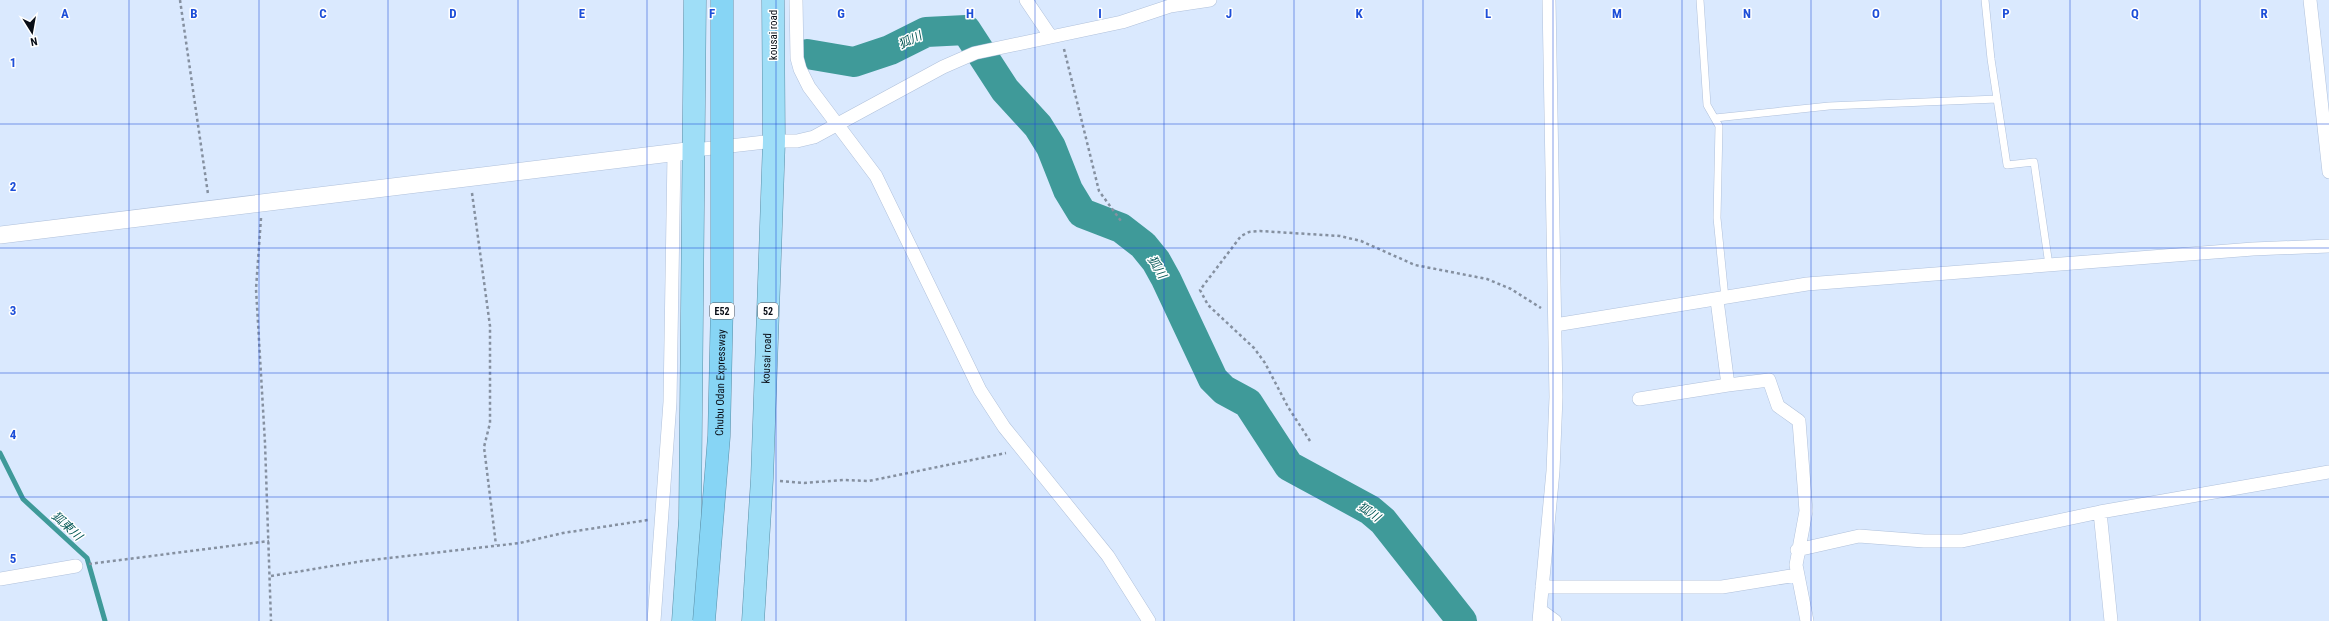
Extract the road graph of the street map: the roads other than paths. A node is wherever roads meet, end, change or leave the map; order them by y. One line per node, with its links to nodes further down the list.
1 (695, 0): 17 (highway)
2 (722, 0): 36 (highway, Chubu Odan Expressway / E52, bridge)
3 (773, 0): 16 (highway, kousai road / 52)
4 (796, 0): 14 (street)
5 (1026, 0): 11 (street)
6 (1210, 0): 11 (street)
7 (1549, 0): 23 (street)
8 (1700, 0): 13 (lane)
9 (1985, 0): 12 (lane)
10 (2310, 0): 15 (street)
11 (1056, 36): 14 (street)
12 (1997, 99): 13 (lane); 21 (lane)
13 (1715, 118): 22 (lane)
14 (839, 124): 16 (street); 38 (street)
15 (2326, 128): 18 (street)
16 (774, 141): 17 (street); 37 (highway, kousai road / 52)
17 (684, 152): 19 (street); 34 (street); 35 (highway)
18 (2329, 172)
19 (0, 235)
20 (2329, 246): 21 (street)
21 (2049, 265): 22 (street)
22 (1721, 299): 23 (street); 24 (street)
23 (1555, 321): 32 (street)
24 (1728, 386): 25 (street); 28 (street)
25 (1639, 399)
26 (2329, 472): 27 (street)
27 (2100, 512): 28 (street); 41 (street)
28 (1797, 550): 30 (street)
29 (76, 566): 31 (street)
30 (1797, 575): 32 (street); 40 (street)
31 (0, 579)
32 (1542, 587): 33 (street)
33 (1540, 614): 39 (street)
34 (654, 621)
35 (683, 621)
36 (704, 621)
37 (753, 621)
38 (1149, 621)
39 (1555, 621)
40 (1807, 621)
41 (2110, 621)

